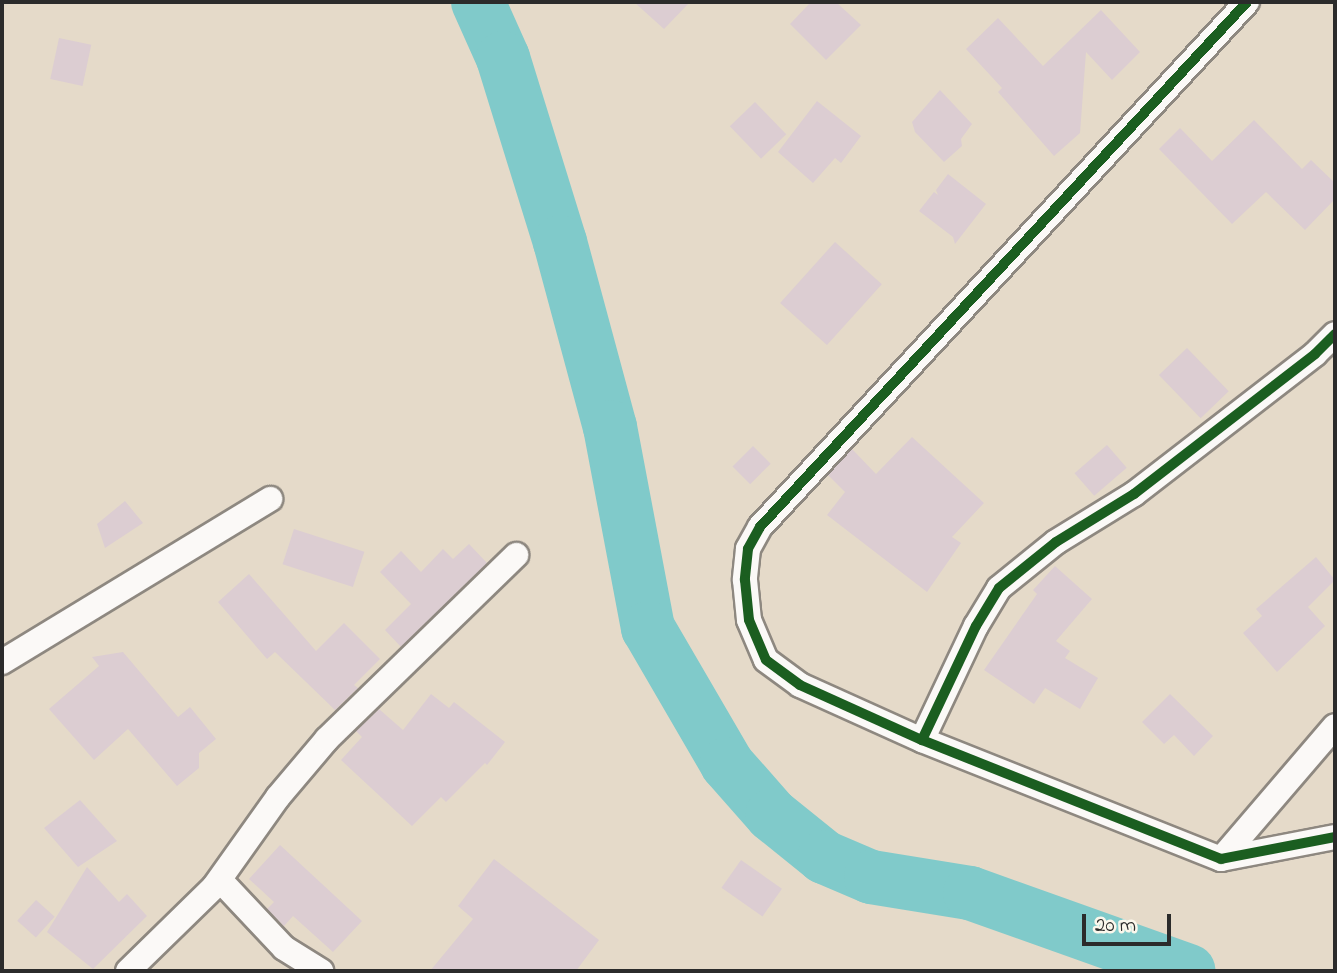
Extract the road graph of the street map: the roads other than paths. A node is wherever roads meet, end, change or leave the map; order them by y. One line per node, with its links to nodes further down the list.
1 (1247, 2): 7 (street)
2 (1335, 334): 7 (street)
3 (270, 499): 5 (street)
4 (516, 555): 10 (street)
5 (2, 662)
6 (1335, 726): 9 (street)
7 (922, 740): 9 (street)
8 (1335, 837): 9 (street)
9 (1221, 859)
10 (220, 880): 11 (street); 12 (street)
11 (128, 971)
12 (321, 971)

